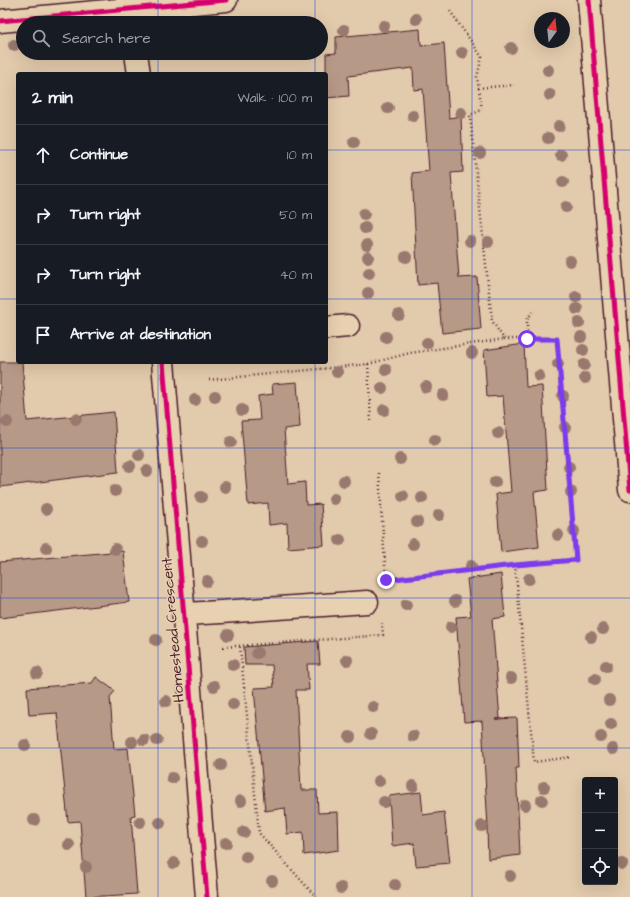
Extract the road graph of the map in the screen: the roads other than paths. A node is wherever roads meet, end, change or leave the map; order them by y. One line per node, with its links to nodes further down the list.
1 (226, 0): 3 (street)
2 (589, 0): 11 (street)
3 (131, 16)
4 (16, 20): 5 (street)
5 (0, 21)
6 (137, 60): 7 (street)
7 (139, 72)
8 (348, 326): 9 (street)
9 (328, 328)
10 (163, 364): 13 (street, Homestead Crescent)
11 (630, 490)
12 (367, 602): 13 (street)
13 (184, 614): 14 (street, Homestead Crescent)
14 (207, 897)

